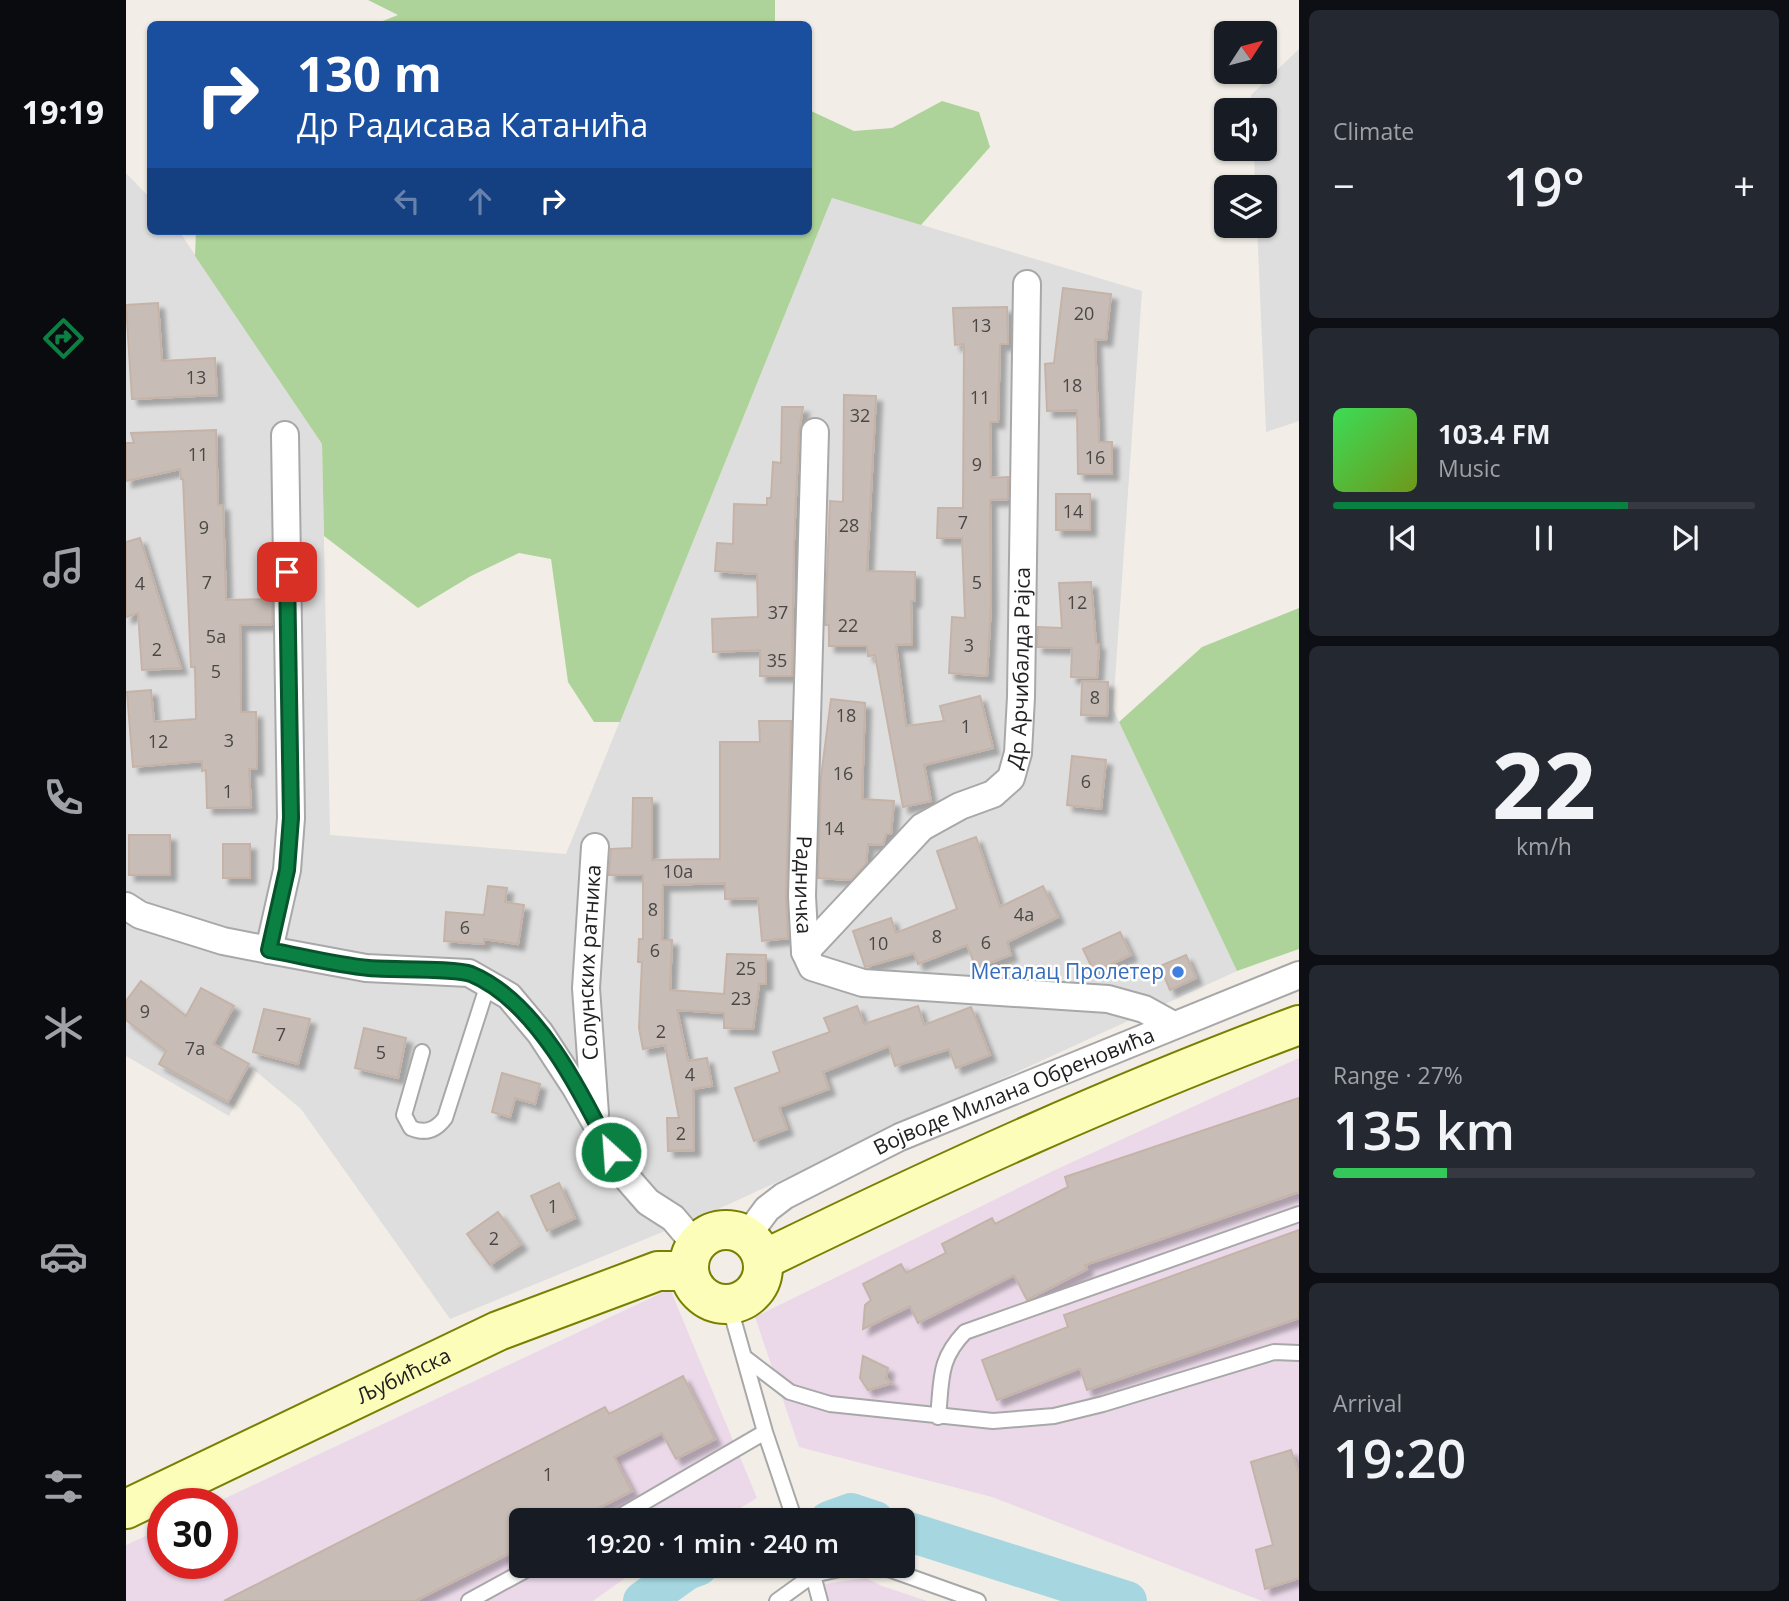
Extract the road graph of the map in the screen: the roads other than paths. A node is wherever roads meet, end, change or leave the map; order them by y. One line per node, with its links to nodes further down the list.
1 (1027, 284): 7 (street, Др Арчибалда Рајса)
2 (815, 432): 7 (street, Радничка)
3 (285, 435): 6 (street)
4 (595, 847): 13 (street, Солунских ратника)
5 (126, 906): 6 (street)
6 (269, 950): 9 (street)
7 (805, 952): 10 (street, Радничка)
8 (1299, 975): 10 (street, Војводе Милана Обреновића)
9 (488, 984): 12 (lane); 13 (street)
10 (1173, 1025): 15 (street, Војводе Милана Обреновића)
11 (1299, 1025): 15 (street)
12 (422, 1052)
13 (595, 1119): 16 (street)
14 (1299, 1214): 20 (lane)
15 (755, 1247): 16 (street); 17 (street)
16 (693, 1258): 17 (street); 24 (street, Љубићска)
17 (725, 1304): 19 (lane)
18 (1299, 1353): 20 (lane)
19 (744, 1357): 20 (lane); 21 (lane)
20 (938, 1417)
21 (765, 1432): 22 (lane); 23 (lane)
22 (634, 1508)
23 (791, 1508)
24 (126, 1509)
25 (511, 1578): 29 (lane)
26 (803, 1578): 30 (lane)
27 (814, 1578): 31 (lane)
28 (914, 1578): 32 (lane)
29 (468, 1601)
30 (777, 1601)
31 (820, 1601)
32 (978, 1601)

